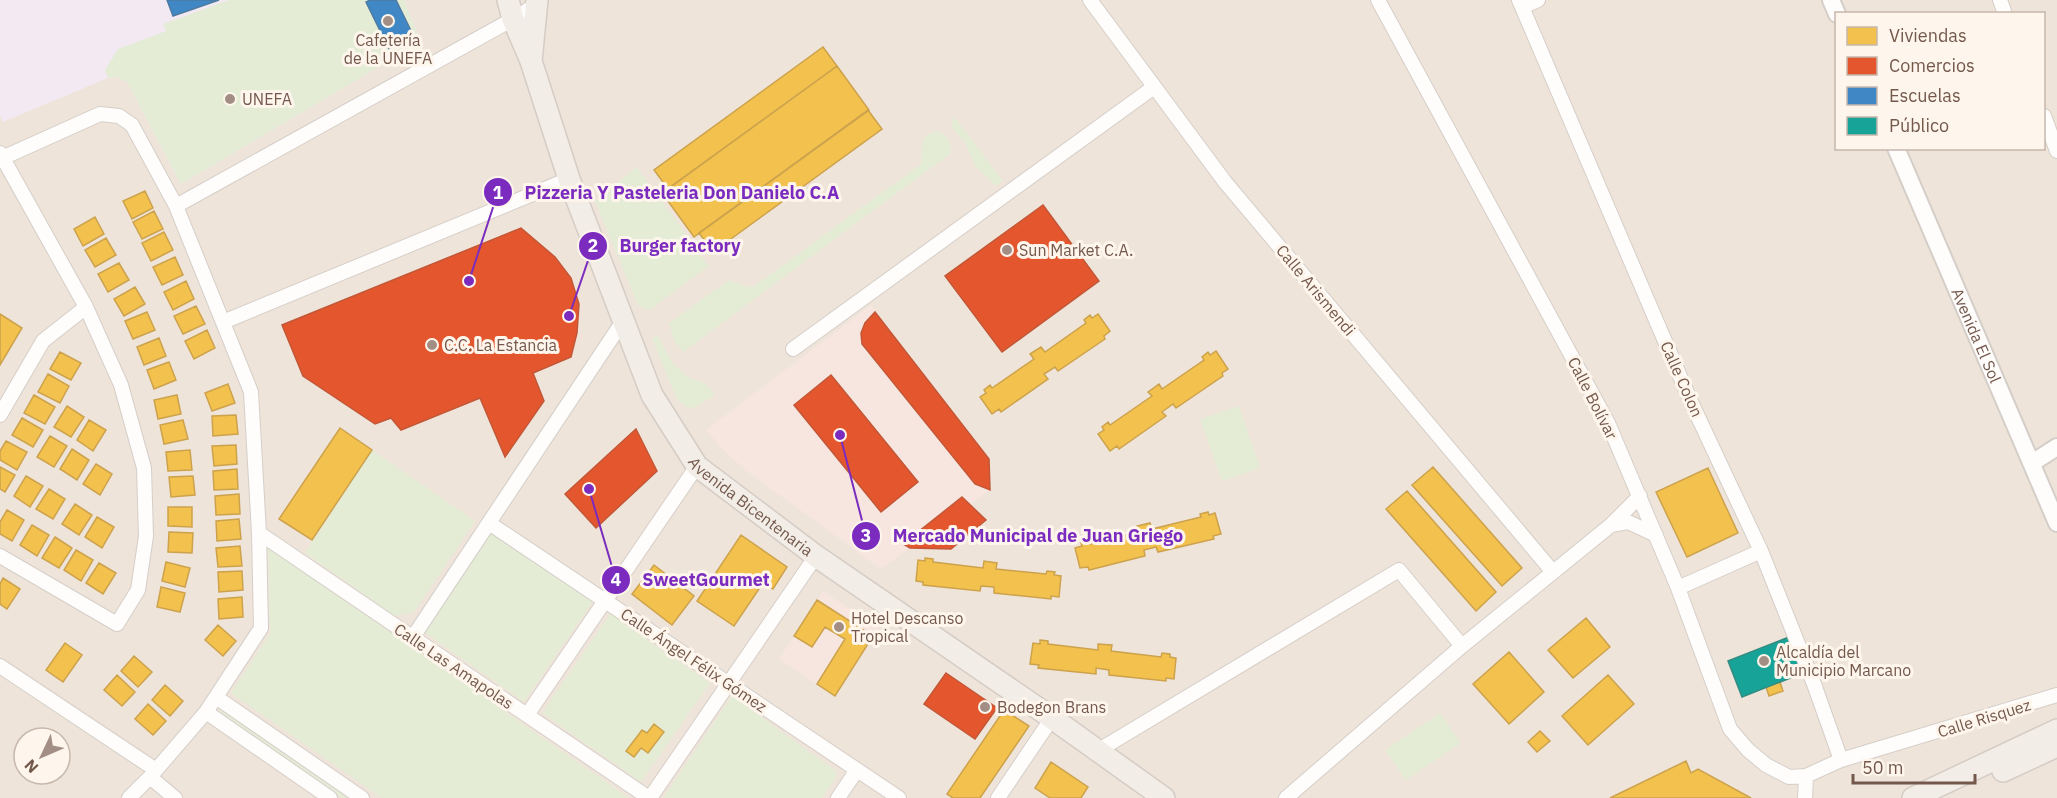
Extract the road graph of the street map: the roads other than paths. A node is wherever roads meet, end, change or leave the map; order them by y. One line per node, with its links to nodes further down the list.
1 (1090, 0): 8 (street, Calle Arismendi)
2 (1378, 0): 23 (street, Calle Bolívar)
3 (1538, 0): 5 (street)
4 (539, 1): 6 (street); 7 (main road, Avenida Bicentenaria)
5 (1520, 4): 29 (street, Calle Colon)
6 (511, 10): 7 (main road, Avenida Bicentenaria); 14 (street)
7 (531, 61): 13 (main road, Avenida Bicentenaria)
8 (1154, 87): 18 (street); 32 (street, Calle Arismendi)
9 (2045, 121): 11 (street)
10 (1897, 150): 21 (street, Avenida El Sol)
11 (2057, 151)
12 (1, 156): 14 (street); 15 (street)
13 (569, 179): 16 (main road, Avenida Bicentenaria); 17 (street)
14 (176, 206): 17 (street)
15 (86, 307): 19 (street); 30 (street)
16 (623, 321): 22 (main road, Avenida Bicentenaria); 24 (street)
17 (223, 322): 27 (street)
18 (794, 349)
19 (0, 415)
20 (2057, 447): 21 (street)
21 (2032, 463): 25 (street, Avenida El Sol)
22 (698, 466): 31 (main road, Avenida Bicentenaria); 34 (street)
23 (1640, 496): 26 (street); 28 (street, Calle Bolívar)
24 (489, 523): 34 (street, Calle Ángel Félix Gómez); 35 (street)
25 (2057, 523)
26 (1611, 525): 28 (street); 32 (street)
27 (259, 533): 35 (street, Calle Las Amapolas); 40 (street)
28 (1656, 535): 33 (street, Calle Bolívar)
29 (1761, 551): 33 (street); 47 (street, Calle Colon)
30 (0, 556)
31 (816, 556): 38 (street); 43 (main road, Avenida Bicentenaria)
32 (1553, 572): 36 (street)
33 (1678, 588): 50 (street, Calle Bolívar)
34 (606, 601): 38 (street, Calle Ángel Félix Gómez); 42 (street)
35 (413, 637): 42 (street, Calle Las Amapolas)
36 (1462, 646): 46 (street); 60 (street)
37 (0, 666): 49 (street)
38 (729, 683): 48 (street, Calle Ángel Félix Gómez); 55 (street)
39 (2057, 695): 47 (street, Calle Risquez)
40 (216, 697): 41 (street); 54 (street)
41 (206, 712): 49 (street); 53 (street)
42 (527, 715): 55 (street, Calle Las Amapolas)
43 (1052, 718): 46 (main road, Avenida Bicentenaria); 58 (street)
44 (2057, 730): 62 (main road)
45 (2057, 746): 63 (main road)
46 (1099, 750): 59 (main road, Avenida Bicentenaria)
47 (1841, 760): 50 (street)
48 (857, 770): 56 (street); 57 (street, Calle Ángel Félix Gómez)
49 (153, 773): 51 (street); 52 (street)
50 (1806, 776): 61 (street)
51 (129, 798)
52 (175, 798)
53 (330, 798)
54 (362, 798)
55 (650, 798)
56 (838, 798)
57 (899, 798)
58 (998, 798)
59 (1164, 798)
60 (1286, 798)
61 (1805, 798)
62 (1913, 798)
63 (1946, 798)

